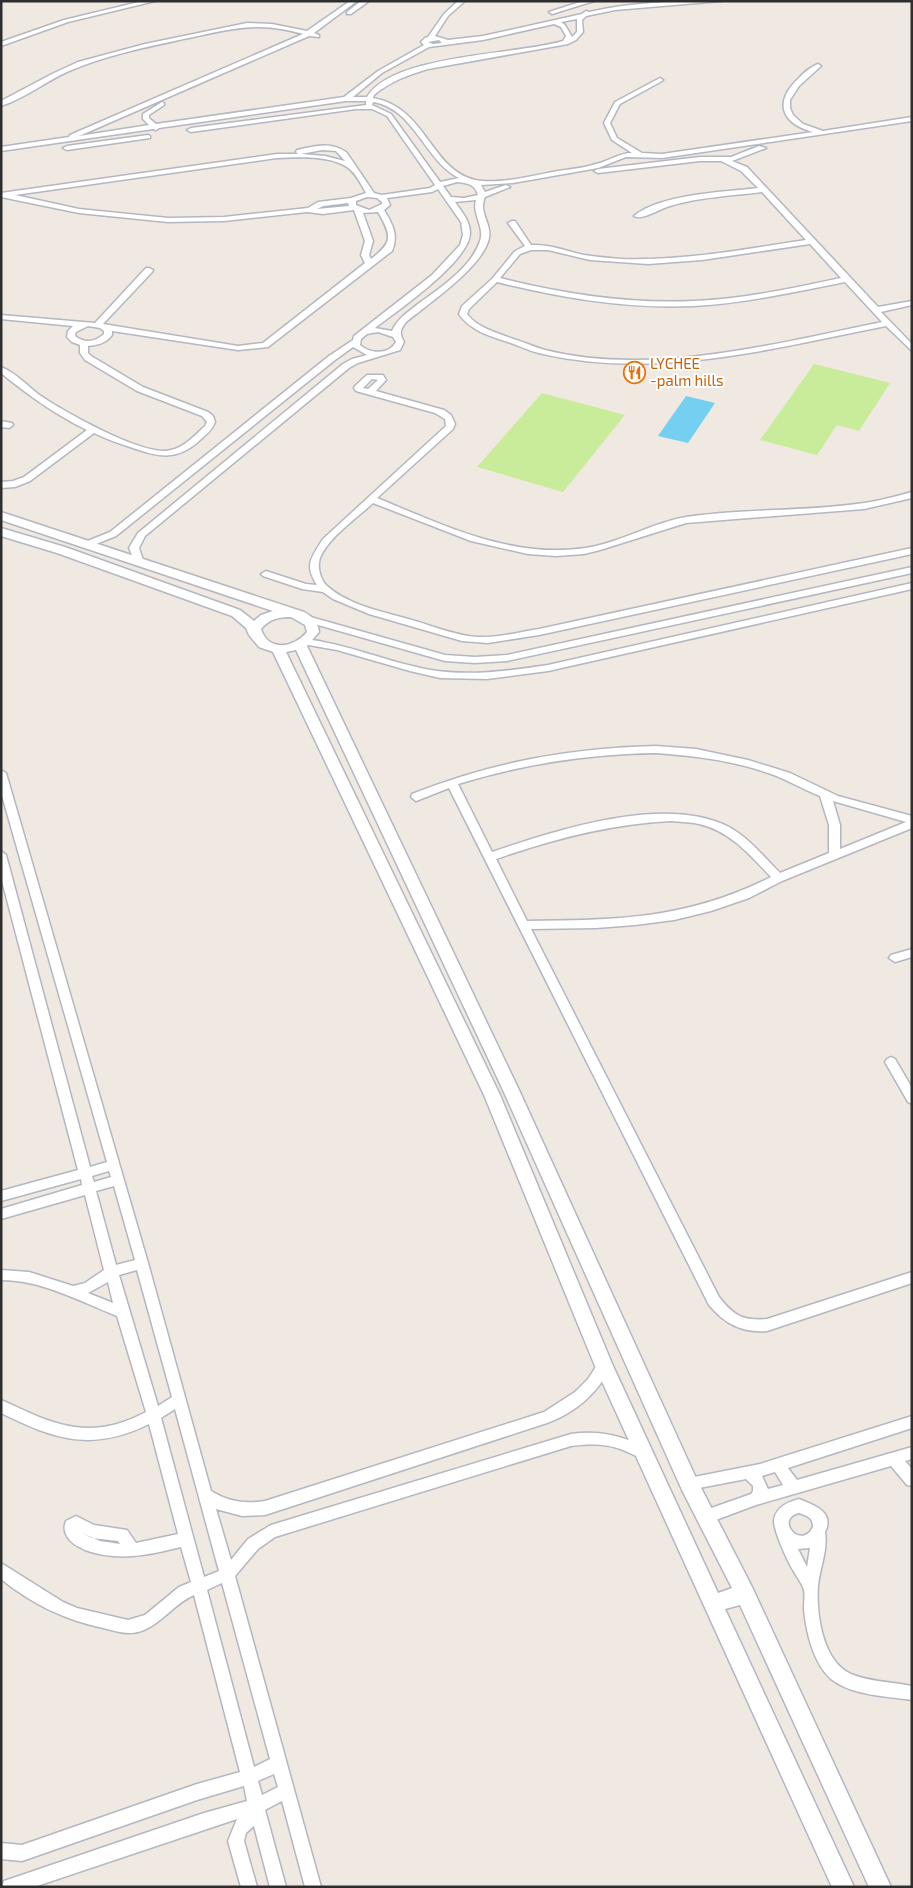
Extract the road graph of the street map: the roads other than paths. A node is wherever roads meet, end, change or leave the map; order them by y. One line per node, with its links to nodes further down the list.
1 (152, 1): 18 (street)
2 (354, 1): 13 (street)
3 (366, 1): 14 (street)
4 (462, 1): 15 (street)
5 (591, 1): 10 (street)
6 (609, 1): 9 (street)
7 (718, 1): 8 (street)
8 (625, 4): 9 (street)
9 (615, 8): 11 (street)
10 (552, 12)
11 (586, 13): 12 (street); 17 (street)
12 (553, 21): 16 (street); 17 (street)
13 (309, 34): 14 (street); 24 (street); 26 (street)
14 (317, 36): 25 (street)
15 (431, 38): 16 (street); 19 (street)
16 (446, 42): 19 (street)
17 (566, 42): 22 (street)
18 (1, 44)
19 (428, 45): 23 (street)
20 (818, 66): 32 (street)
21 (660, 80): 44 (street)
22 (369, 98): 23 (street); 28 (street); 55 (street)
23 (346, 99): 29 (street); 34 (street)
24 (156, 100): 25 (street); 27 (street)
25 (165, 103): 30 (street)
26 (1, 104)
27 (142, 106): 30 (street); 41 (street)
28 (366, 106): 29 (street); 57 (street)
29 (351, 108): 35 (street)
30 (151, 110): 34 (street)
31 (912, 119): 36 (street)
32 (798, 124): 36 (street); 39 (street)
33 (912, 126): 47 (street)
34 (156, 128): 37 (street)
35 (184, 131)
36 (822, 132): 39 (street)
37 (112, 134): 40 (street); 41 (street)
38 (165, 134): 40 (street)
39 (796, 136): 42 (street)
40 (116, 141): 41 (street)
41 (70, 144): 43 (street); 49 (street)
42 (731, 147): 45 (street); 47 (street)
43 (1, 149)
44 (613, 149): 46 (street); 46 (street); 53 (street); 55 (street)
45 (716, 149): 46 (street); 50 (street)
46 (639, 154): 51 (street)
47 (742, 155): 50 (street); 54 (street)
48 (277, 156): 52 (street); 52 (street); 56 (street)
49 (1, 157)
50 (721, 159): 51 (street); 54 (street)
51 (648, 164): 53 (street)
52 (351, 167): 59 (street)
53 (624, 167): 61 (street)
54 (744, 168): 58 (street)
55 (471, 182): 57 (street); 61 (street)
56 (67, 186): 60 (street); 66 (street)
57 (440, 186): 62 (street); 63 (street)
58 (764, 190): 67 (street); 69 (street)
59 (371, 194): 64 (street); 65 (street)
60 (1, 195): 66 (street)
61 (482, 195): 63 (street); 82 (street)
62 (406, 197): 63 (street); 64 (street)
63 (449, 199): 81 (street)
64 (383, 203): 65 (street); 71 (street)
65 (355, 206): 66 (street); 71 (street)
66 (66, 209)
67 (638, 216)
68 (512, 223): 70 (street)
69 (813, 242): 70 (street); 73 (street)
70 (529, 247): 74 (street)
71 (369, 263): 80 (street)
72 (149, 270): 80 (street)
73 (848, 279): 74 (street); 76 (street)
74 (496, 280): 78 (street)
75 (912, 303): 76 (street)
76 (877, 310): 78 (street)
77 (1, 318): 79 (street)
78 (888, 323): 85 (street)
79 (83, 325): 80 (street); 84 (street)
80 (102, 326): 84 (street)
81 (365, 332): 82 (street); 83 (street)
82 (396, 335): 86 (street)
83 (355, 342): 86 (street); 90 (street)
84 (84, 344): 89 (street)
85 (912, 349)
86 (381, 354): 91 (street)
87 (1, 369): 89 (street)
88 (370, 392): 94 (street)
89 (92, 430): 92 (street)
90 (233, 438): 91 (street); 96 (street)
91 (250, 444): 98 (street)
92 (1, 485)
93 (912, 495): 94 (street)
94 (371, 499): 105 (street)
95 (1, 516): 99 (street)
96 (122, 528): 98 (street); 99 (street)
97 (1, 532): 108 (street)
98 (141, 535): 101 (street)
99 (88, 544): 101 (street)
100 (912, 551): 105 (street)
101 (139, 563): 106 (street)
102 (912, 570): 111 (street)
103 (266, 574): 105 (street)
104 (912, 586): 112 (street)
105 (324, 589)
106 (291, 613): 107 (street); 108 (street)
107 (307, 618): 109 (street); 111 (street)
108 (255, 635): 110 (street)
109 (303, 644): 110 (street); 112 (street); 127 (street)
110 (278, 649): 128 (street)
111 (539, 652): 112 (street)
112 (548, 668)
113 (1, 773): 130 (street)
114 (452, 783): 115 (street); 116 (street); 120 (street)
115 (824, 794): 117 (street); 121 (street)
116 (416, 797)
117 (912, 820)
118 (912, 824): 121 (street)
119 (1, 855): 131 (street)
120 (489, 856): 122 (street); 123 (street)
121 (834, 856): 122 (street)
122 (778, 878): 123 (street)
123 (524, 925): 139 (street)
124 (912, 953): 125 (street)
125 (895, 958)
126 (891, 1062): 129 (street)
127 (511, 1090): 128 (street); 153 (street)
128 (492, 1096): 142 (street)
129 (912, 1099)
130 (114, 1165): 131 (street); 132 (street)
131 (86, 1174): 133 (street); 134 (street)
132 (118, 1180): 133 (street); 136 (street)
133 (90, 1190): 135 (street); 137 (street)
134 (1, 1196)
135 (1, 1214)
136 (142, 1263): 137 (street); 143 (street)
137 (112, 1272): 140 (street); 141 (street)
138 (1, 1275): 140 (street)
139 (912, 1277)
140 (73, 1292): 141 (street)
141 (122, 1312): 145 (street)
142 (604, 1366): 148 (street); 155 (street)
143 (180, 1399): 145 (street); 155 (street)
144 (1, 1406): 145 (street)
145 (154, 1416): 160 (street)
146 (912, 1422): 150 (street)
147 (912, 1453): 149 (street)
148 (645, 1454): 163 (street); 167 (street)
149 (894, 1459): 152 (street); 154 (street)
150 (779, 1465): 151 (street); 154 (street)
151 (747, 1473): 153 (street); 156 (street)
152 (912, 1480)
153 (689, 1484): 157 (street)
154 (796, 1488): 156 (street)
155 (206, 1495): 163 (street)
156 (756, 1499): 157 (street)
157 (705, 1517): 166 (street)
158 (785, 1534): 159 (street); 159 (street); 165 (street)
159 (819, 1534): 165 (street)
160 (185, 1539): 161 (street); 164 (street)
161 (128, 1551)
162 (1, 1570): 164 (street)
163 (228, 1574): 164 (street); 169 (street)
164 (198, 1587): 170 (street)
165 (811, 1588): 168 (street)
166 (745, 1594): 167 (street); 179 (street)
167 (714, 1604): 178 (street)
168 (912, 1693)
169 (280, 1763): 170 (street); 171 (street)
170 (249, 1776): 172 (street); 173 (street)
171 (286, 1791): 172 (street); 177 (street)
172 (258, 1811): 174 (street); 175 (street); 176 (street)
173 (1, 1850)
174 (10, 1887)
175 (250, 1887)
176 (278, 1887)
177 (313, 1887)
178 (843, 1887)
179 (880, 1887)

